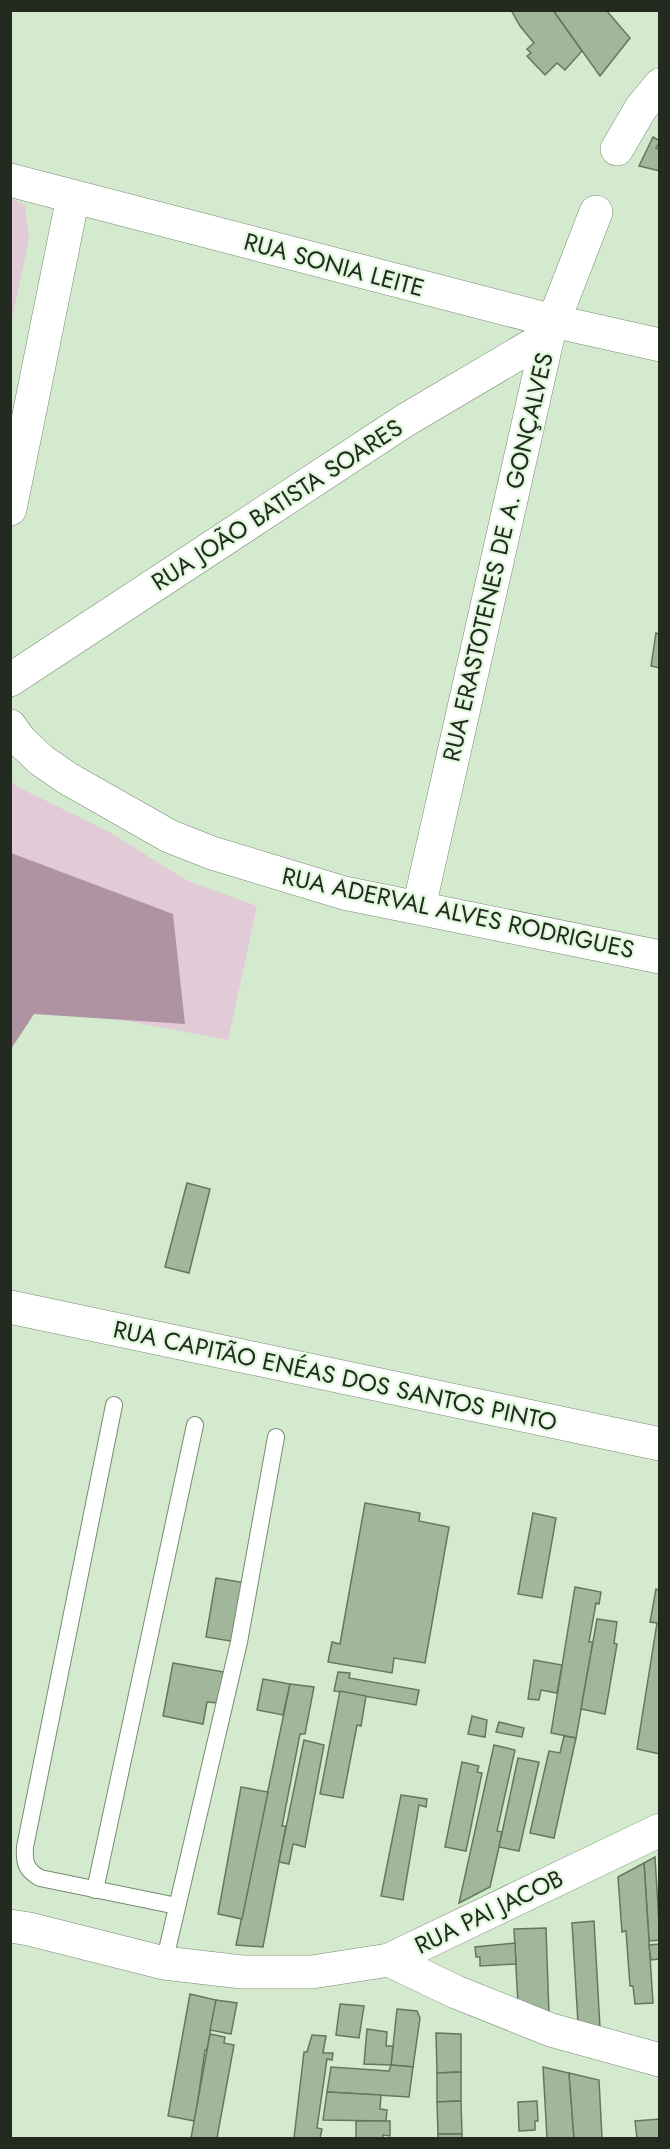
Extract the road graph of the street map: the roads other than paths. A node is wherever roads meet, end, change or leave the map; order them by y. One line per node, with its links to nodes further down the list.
1 (660, 84): 2 (street)
2 (618, 149)
3 (10, 180): 4 (street, RUA SONIA LEITE)
4 (73, 197): 6 (street, RUA SONIA LEITE); 8 (street)
5 (596, 212): 6 (street, RUA ERASTOTENES DE A. GONÇALVES)
6 (550, 329): 7 (street, RUA SONIA LEITE); 9 (street, RUA JOÃO BATISTA SOARES); 11 (street, RUA ERASTOTENES DE A. GONÇALVES)
7 (660, 345)
8 (10, 509)
9 (10, 681)
10 (10, 726): 11 (street, RUA ADERVAL ALVES RODRIGUES)
11 (419, 907): 12 (street, RUA ADERVAL ALVES RODRIGUES)
12 (660, 957)
13 (10, 1307): 17 (street, RUA CAPITÃO ENÉAS DOS SANTOS PINTO)
14 (114, 1405): 19 (lane)
15 (195, 1425): 19 (lane)
16 (276, 1437): 20 (lane)
17 (660, 1444)
18 (660, 1830): 22 (street, RUA PAI JACOB)
19 (95, 1890): 20 (lane)
20 (177, 1906): 23 (lane)
21 (10, 1926): 23 (street, RUA PAI JACOB)
22 (389, 1960): 23 (street, RUA PAI JACOB); 24 (street)
23 (164, 1963)
24 (660, 2060)

